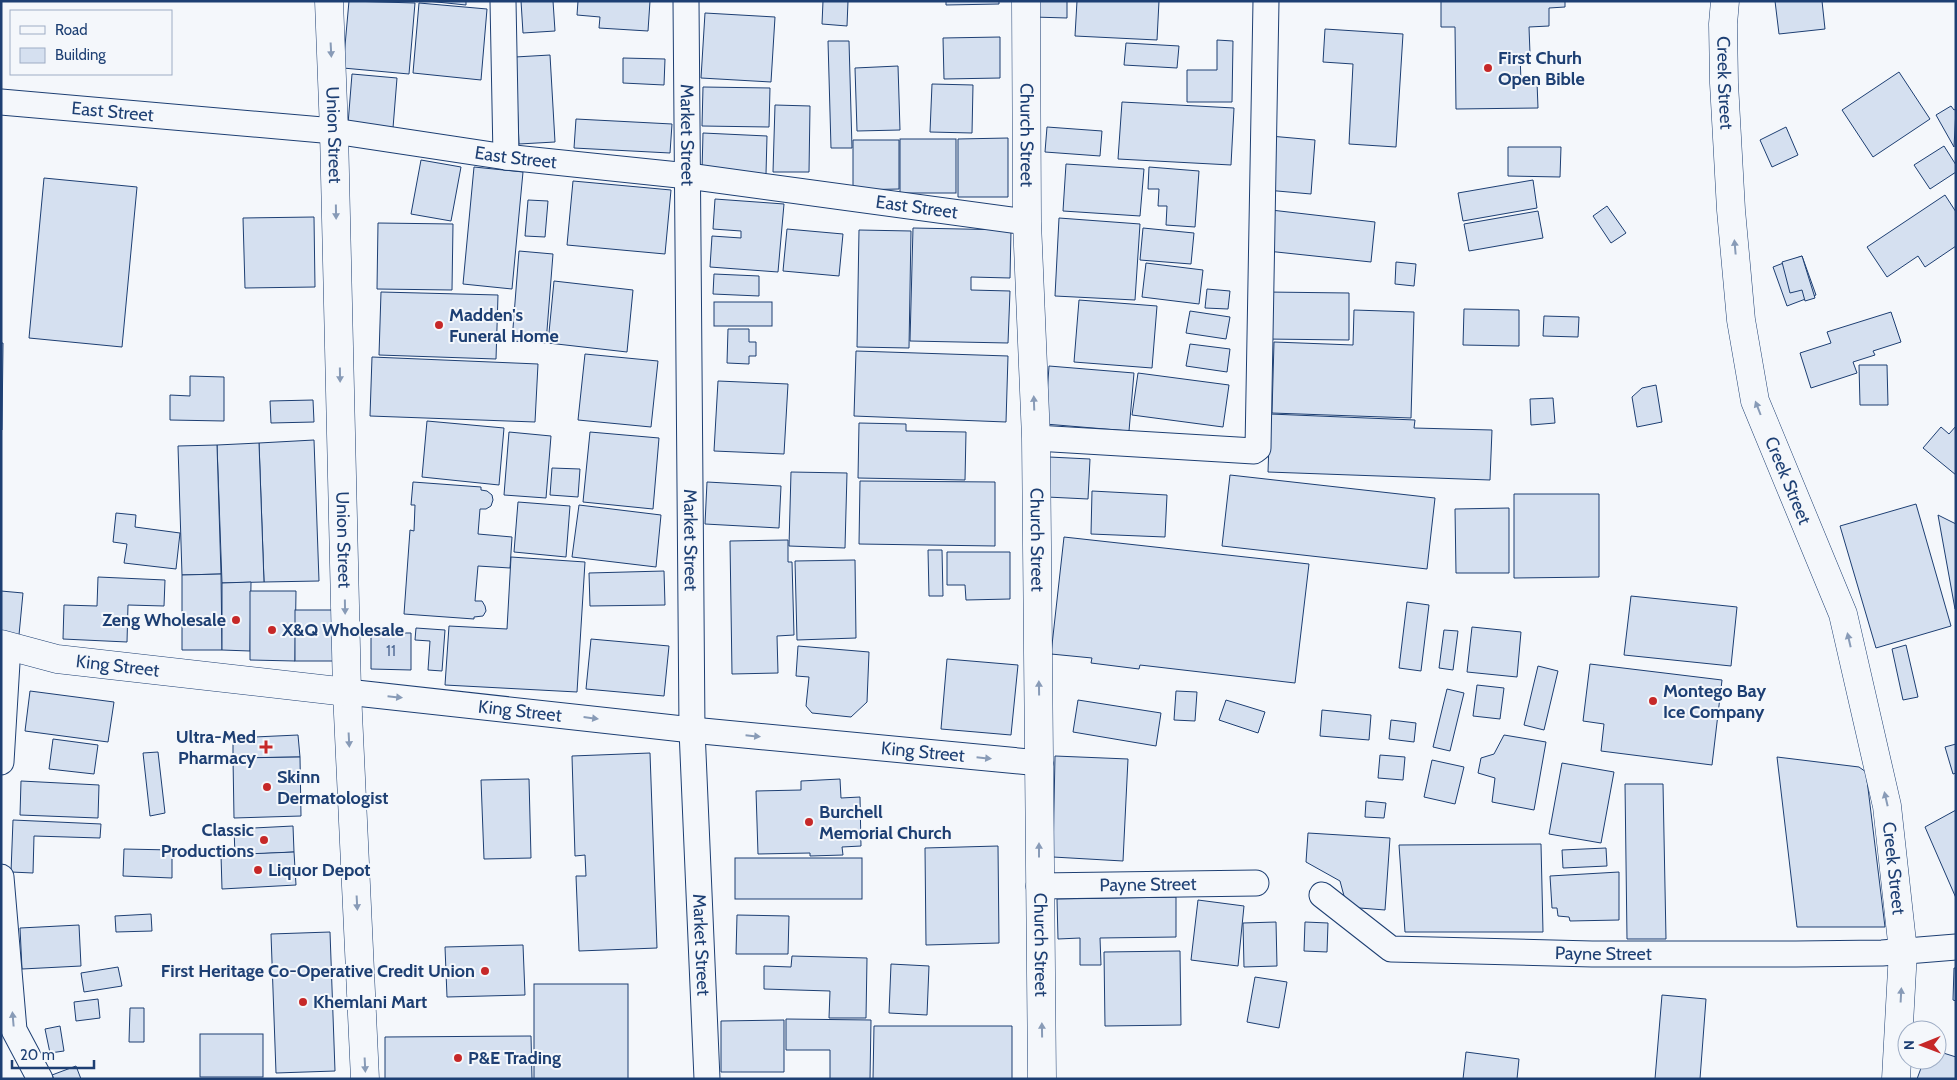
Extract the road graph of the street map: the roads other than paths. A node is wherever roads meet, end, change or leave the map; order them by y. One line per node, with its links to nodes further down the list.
1 (329, 1): 9 (street, Union Street, one-way to 9)
2 (503, 1): 10 (street)
3 (686, 1): 11 (street, Market Street)
4 (1026, 1): 12 (street, Church Street)
5 (1266, 1): 13 (street)
6 (1704, 1): 7 (street)
7 (1724, 12): 24 (street, Creek Street, one-way to 7)
8 (1, 102): 9 (street, East Street)
9 (334, 131): 10 (street, East Street); 15 (street, Union Street, one-way to 15)
10 (506, 157): 11 (street, East Street)
11 (688, 176): 12 (street, East Street); 16 (street, Market Street)
12 (1028, 222): 13 (street, Church Street, one-way to 12)
13 (1036, 438): 18 (street, Church Street, one-way to 13)
14 (4, 645): 15 (street, King Street); 17 (street)
15 (346, 692): 16 (street, King Street, one-way to 16); 26 (street, Union Street, one-way to 26)
16 (692, 730): 18 (street, King Street, one-way to 18); 27 (street, Market Street)
17 (1, 762)
18 (1040, 763): 21 (street, Church Street, one-way to 18)
19 (1, 877): 25 (street, one-way to 19)
20 (1256, 883): 21 (street, Payne Street)
21 (1039, 886): 28 (street, Church Street, one-way to 21)
22 (1322, 895): 24 (street, Payne Street)
23 (1956, 947): 24 (street, Payne Street)
24 (1903, 951): 29 (street, Creek Street, one-way to 24)
25 (40, 1079)
26 (365, 1079)
27 (707, 1079)
28 (1042, 1079)
29 (1896, 1079)

